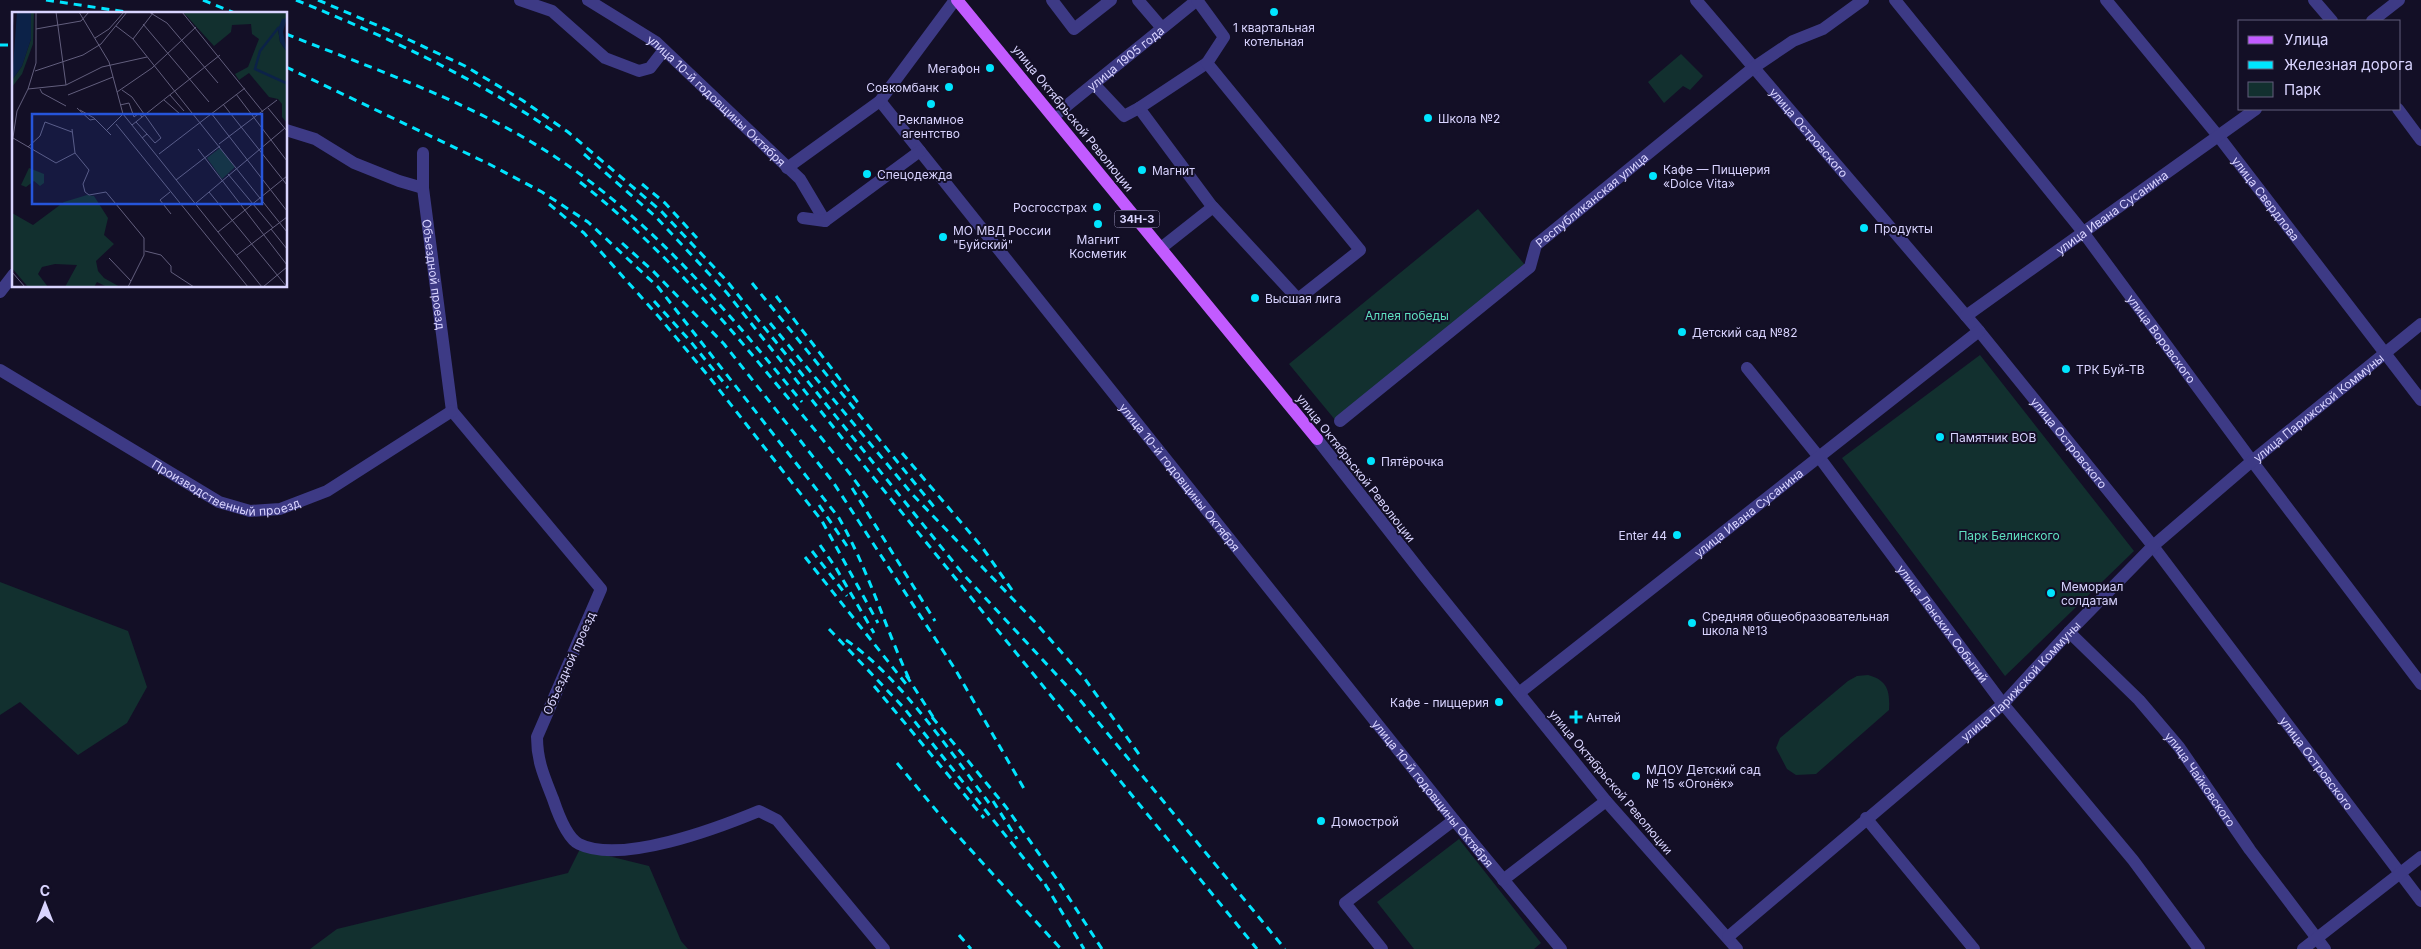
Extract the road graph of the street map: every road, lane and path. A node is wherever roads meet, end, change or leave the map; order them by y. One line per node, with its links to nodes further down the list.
1 (520, 0): 17 (street)
2 (588, 0): 17 (street, улица 10-й годовщины Октября)
3 (956, 0): 21 (street); 25 (main road, улица Октябрьской Революции / 34Н-3)
4 (1052, 0): 5 (street)
5 (1111, 0)
6 (1138, 0): 16 (street)
7 (1197, 0): 16 (street, улица 1905 года); 18 (street)
8 (1696, 0): 19 (street, улица Островского)
9 (1864, 0): 19 (street, Республиканская улица)
10 (1894, 0): 36 (street, улица Воровского)
11 (2106, 0): 27 (street, улица Свердлова)
12 (2314, 0): 14 (street)
13 (2399, 0): 15 (street)
14 (2331, 20)
15 (2373, 20)
16 (1162, 28): 20 (street, улица 1905 года)
17 (664, 50): 31 (street, улица 10-й годовщины Октября)
18 (1206, 62): 22 (street); 33 (street)
19 (1752, 68): 40 (street, улица Островского); 48 (street, Республиканская улица)
20 (1094, 84): 22 (street); 25 (street, улица 1905 года)
21 (880, 101): 29 (street, улица 10-й годовщины Октября); 31 (street)
22 (1139, 108): 33 (street)
23 (2255, 110): 27 (street, улица Ивана Сусанина)
24 (2399, 110): 28 (street)
25 (1054, 116): 37 (main road, улица Октябрьской Революции / 34Н-3)
26 (288, 131): 32 (street)
27 (2219, 137): 36 (street, улица Ивана Сусанина); 43 (street, улица Свердлова)
28 (2421, 140)
29 (920, 151): 35 (street); 59 (street, улица 10-й годовщины Октября)
30 (423, 153): 32 (street, Объездной проезд)
31 (787, 168): 35 (street, улица 10-й годовщины Октября)
32 (422, 188): 47 (street, Объездной проезд)
33 (1214, 208): 37 (street)
34 (803, 218): 35 (street)
35 (825, 221)
36 (2083, 232): 40 (street, улица Ивана Сусанина); 51 (street, улица Воровского)
37 (1160, 248): 49 (main road, улица Октябрьской Революции / 34Н-3)
38 (12, 277): 39 (street)
39 (0, 292)
40 (1966, 316): 42 (street, улица Островского)
41 (2421, 324): 43 (street, улица Парижской Коммуны)
42 (1978, 331): 50 (street, улица Ивана Сусанина); 52 (street, улица Островского)
43 (2384, 352): 46 (street, улица Свердлова); 51 (street, улица Парижской Коммуны)
44 (1747, 368): 50 (street, улица Ленских Событий)
45 (0, 370): 47 (street, Производственный проезд)
46 (2421, 400)
47 (452, 411): 66 (street, Объездной проезд)
48 (1340, 422)
49 (1317, 439): 55 (street, улица Октябрьской Революции / 34Н-3)
50 (1818, 457): 55 (street, улица Ивана Сусанина); 56 (street, улица Ленских Событий)
51 (2252, 461): 52 (street, улица Парижской Коммуны); 54 (street, улица Воровского)
52 (2153, 546): 53 (street, улица Парижской Коммуны); 61 (street, улица Островского)
53 (2069, 632): 56 (street, улица Парижской Коммуны); 65 (street, улица Чайковского)
54 (2421, 684)
55 (1519, 693): 57 (street, улица Октябрьской Революции / 34Н-3)
56 (2003, 704): 58 (street, улица Парижской Коммуны); 71 (street, улица Ленских Событий)
57 (1606, 801): 62 (street); 64 (street, улица Октябрьской Революции / 34Н-3)
58 (1866, 818): 64 (street, улица Парижской Коммуны); 70 (street)
59 (1454, 820): 62 (street, улица 10-й годовщины Октября); 67 (street)
60 (2421, 857): 61 (street)
61 (2399, 874): 63 (street, улица Островского); 65 (street)
62 (1503, 880): 68 (street, улица 10-й годовщины Октября)
63 (2421, 901)
64 (1728, 937): 69 (street, улица Октябрьской Революции / 34Н-3)
65 (2317, 938): 72 (street); 73 (street, улица Чайковского)
66 (884, 949)
67 (1382, 949)
68 (1559, 949)
69 (1738, 949)
70 (1974, 949)
71 (2199, 949)
72 (2303, 949)
73 (2325, 949)

